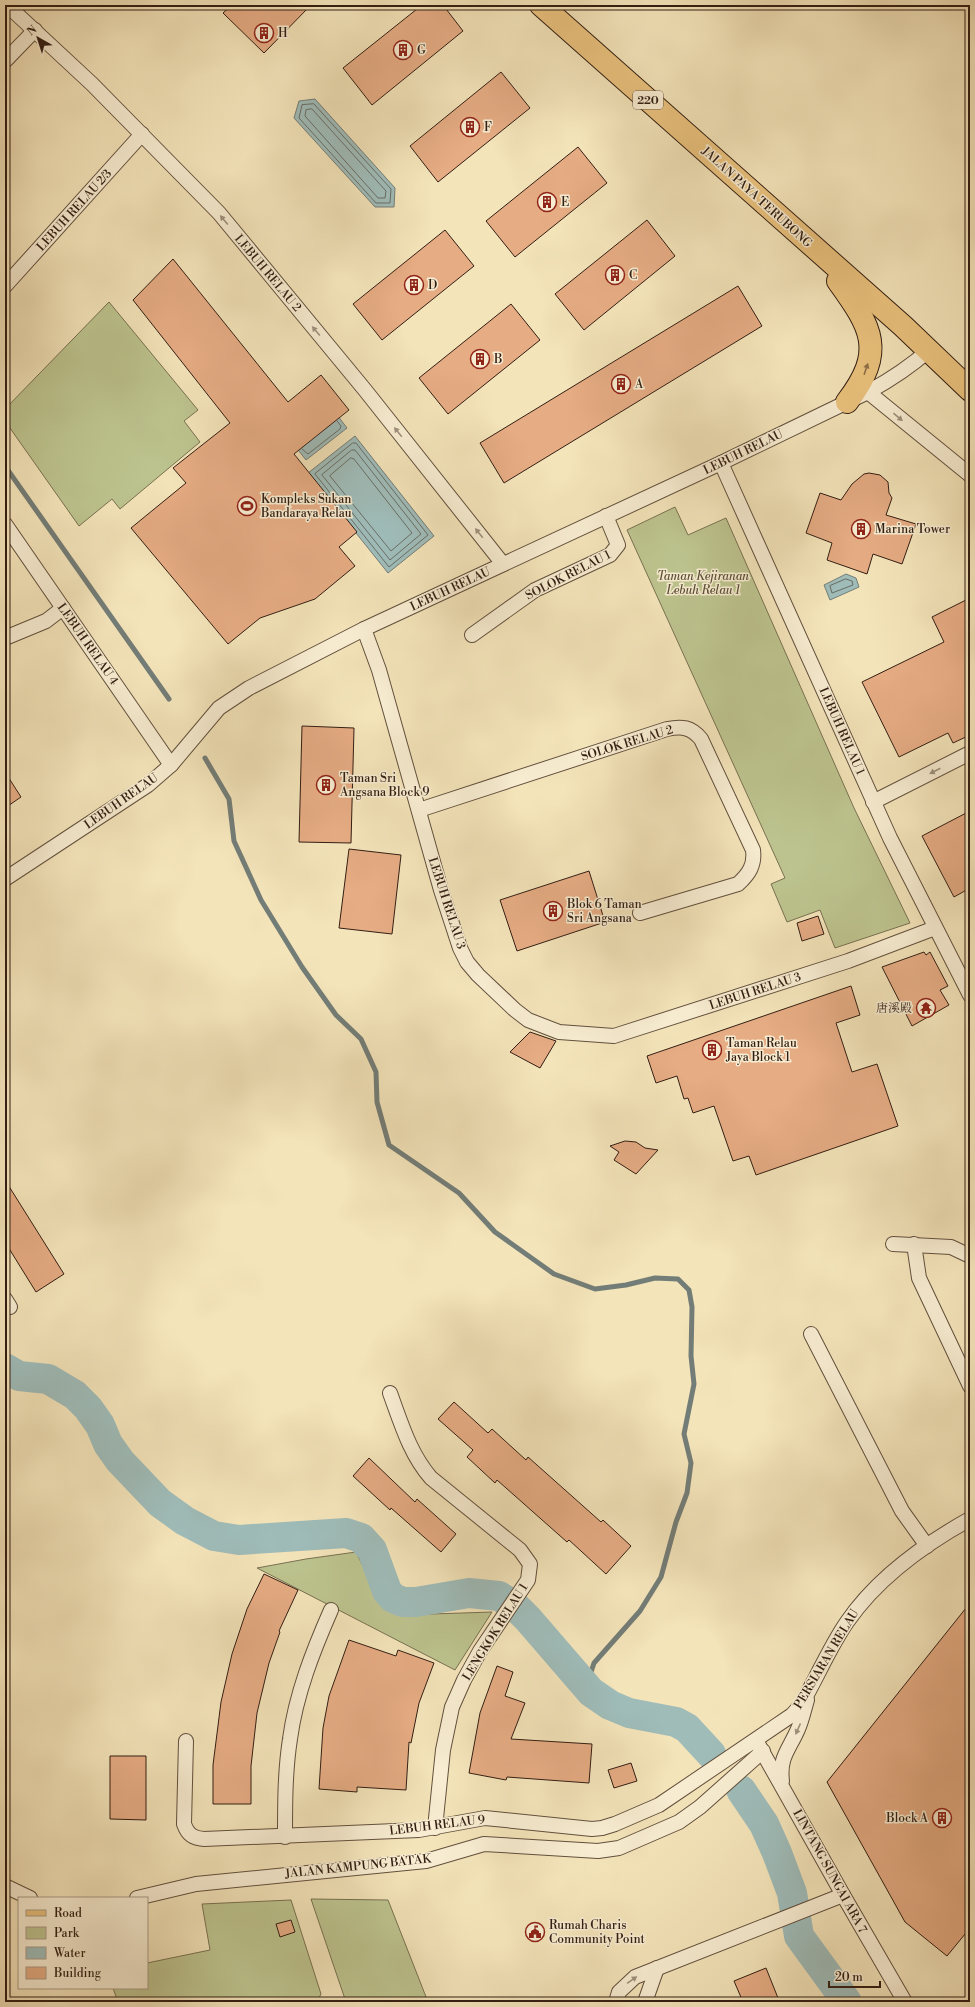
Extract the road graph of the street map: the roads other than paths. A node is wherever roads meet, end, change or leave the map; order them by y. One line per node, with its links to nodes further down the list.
1 (7, 5): 3 (street, LEBUH RELAU 2)
2 (541, 5): 6 (main road, JALAN PAYA TERUBONG / 220)
3 (35, 30): 4 (street); 5 (street, LEBUH RELAU 2)
4 (5, 61)
5 (142, 134): 7 (street, LEBUH RELAU 2/3); 16 (street, LEBUH RELAU 2, one-way to 5)
6 (816, 250): 8 (main road, JALAN PAYA TERUBONG / 220); 11 (main road, one-way to 6)
7 (5, 286)
8 (929, 350): 9 (main road, JALAN PAYA TERUBONG / 220); 10 (street, LEBUH RELAU)
9 (970, 390)
10 (868, 392): 11 (street, LEBUH RELAU); 13 (street, one-way to 13)
11 (847, 402): 12 (street, LEBUH RELAU)
12 (721, 463): 14 (street, LEBUH RELAU); 23 (street, LEBUH RELAU 1)
13 (970, 475)
14 (606, 516): 16 (street, LEBUH RELAU); 19 (street, SOLOK RELAU 1)
15 (5, 524): 17 (street, LEBUH RELAU 4)
16 (503, 564): 18 (street, LEBUH RELAU)
17 (63, 608): 20 (street); 22 (street, LEBUH RELAU 4)
18 (364, 629): 22 (street, LEBUH RELAU); 24 (street, LEBUH RELAU 3)
19 (472, 635)
20 (5, 638)
21 (970, 753): 23 (street, one-way to 23)
22 (171, 765): 25 (street, LEBUH RELAU)
23 (873, 802): 27 (street, LEBUH RELAU 1)
24 (418, 810): 26 (street, SOLOK RELAU 2); 27 (street, LEBUH RELAU 3)
25 (5, 879)
26 (640, 913)
27 (935, 928): 28 (street, LEBUH RELAU 1)
28 (970, 995)
29 (893, 1244): 30 (street)
30 (914, 1244): 31 (street); 33 (street)
31 (970, 1256)
32 (811, 1334): 36 (street)
33 (970, 1386)
34 (390, 1394): 42 (street, LENGKOK RELAU 1)
35 (970, 1519): 36 (street, PERSIARAN RELAU)
36 (927, 1546): 38 (street, PERSIARAN RELAU)
37 (331, 1610): 43 (street)
38 (809, 1692): 40 (street, PERSIARAN RELAU); 41 (street, one-way to 41)
39 (186, 1741): 43 (street, LEBUH RELAU 9)
40 (759, 1746): 41 (street, LINTANG SUNGAI ARA 7); 42 (street, LEBUH RELAU 9); 47 (street, JALAN KAMPUNG BATAK)
41 (782, 1785): 45 (street, LINTANG SUNGAI ARA 7)
42 (434, 1828): 43 (street, LEBUH RELAU 9)
43 (285, 1837)
44 (5, 1886): 46 (street)
45 (843, 1895): 48 (street); 51 (street, LINTANG SUNGAI ARA 7)
46 (28, 1897)
47 (141, 1897)
48 (657, 1968): 49 (street, one-way to 48); 50 (street)
49 (616, 2002)
50 (645, 2002)
51 (905, 2002)

